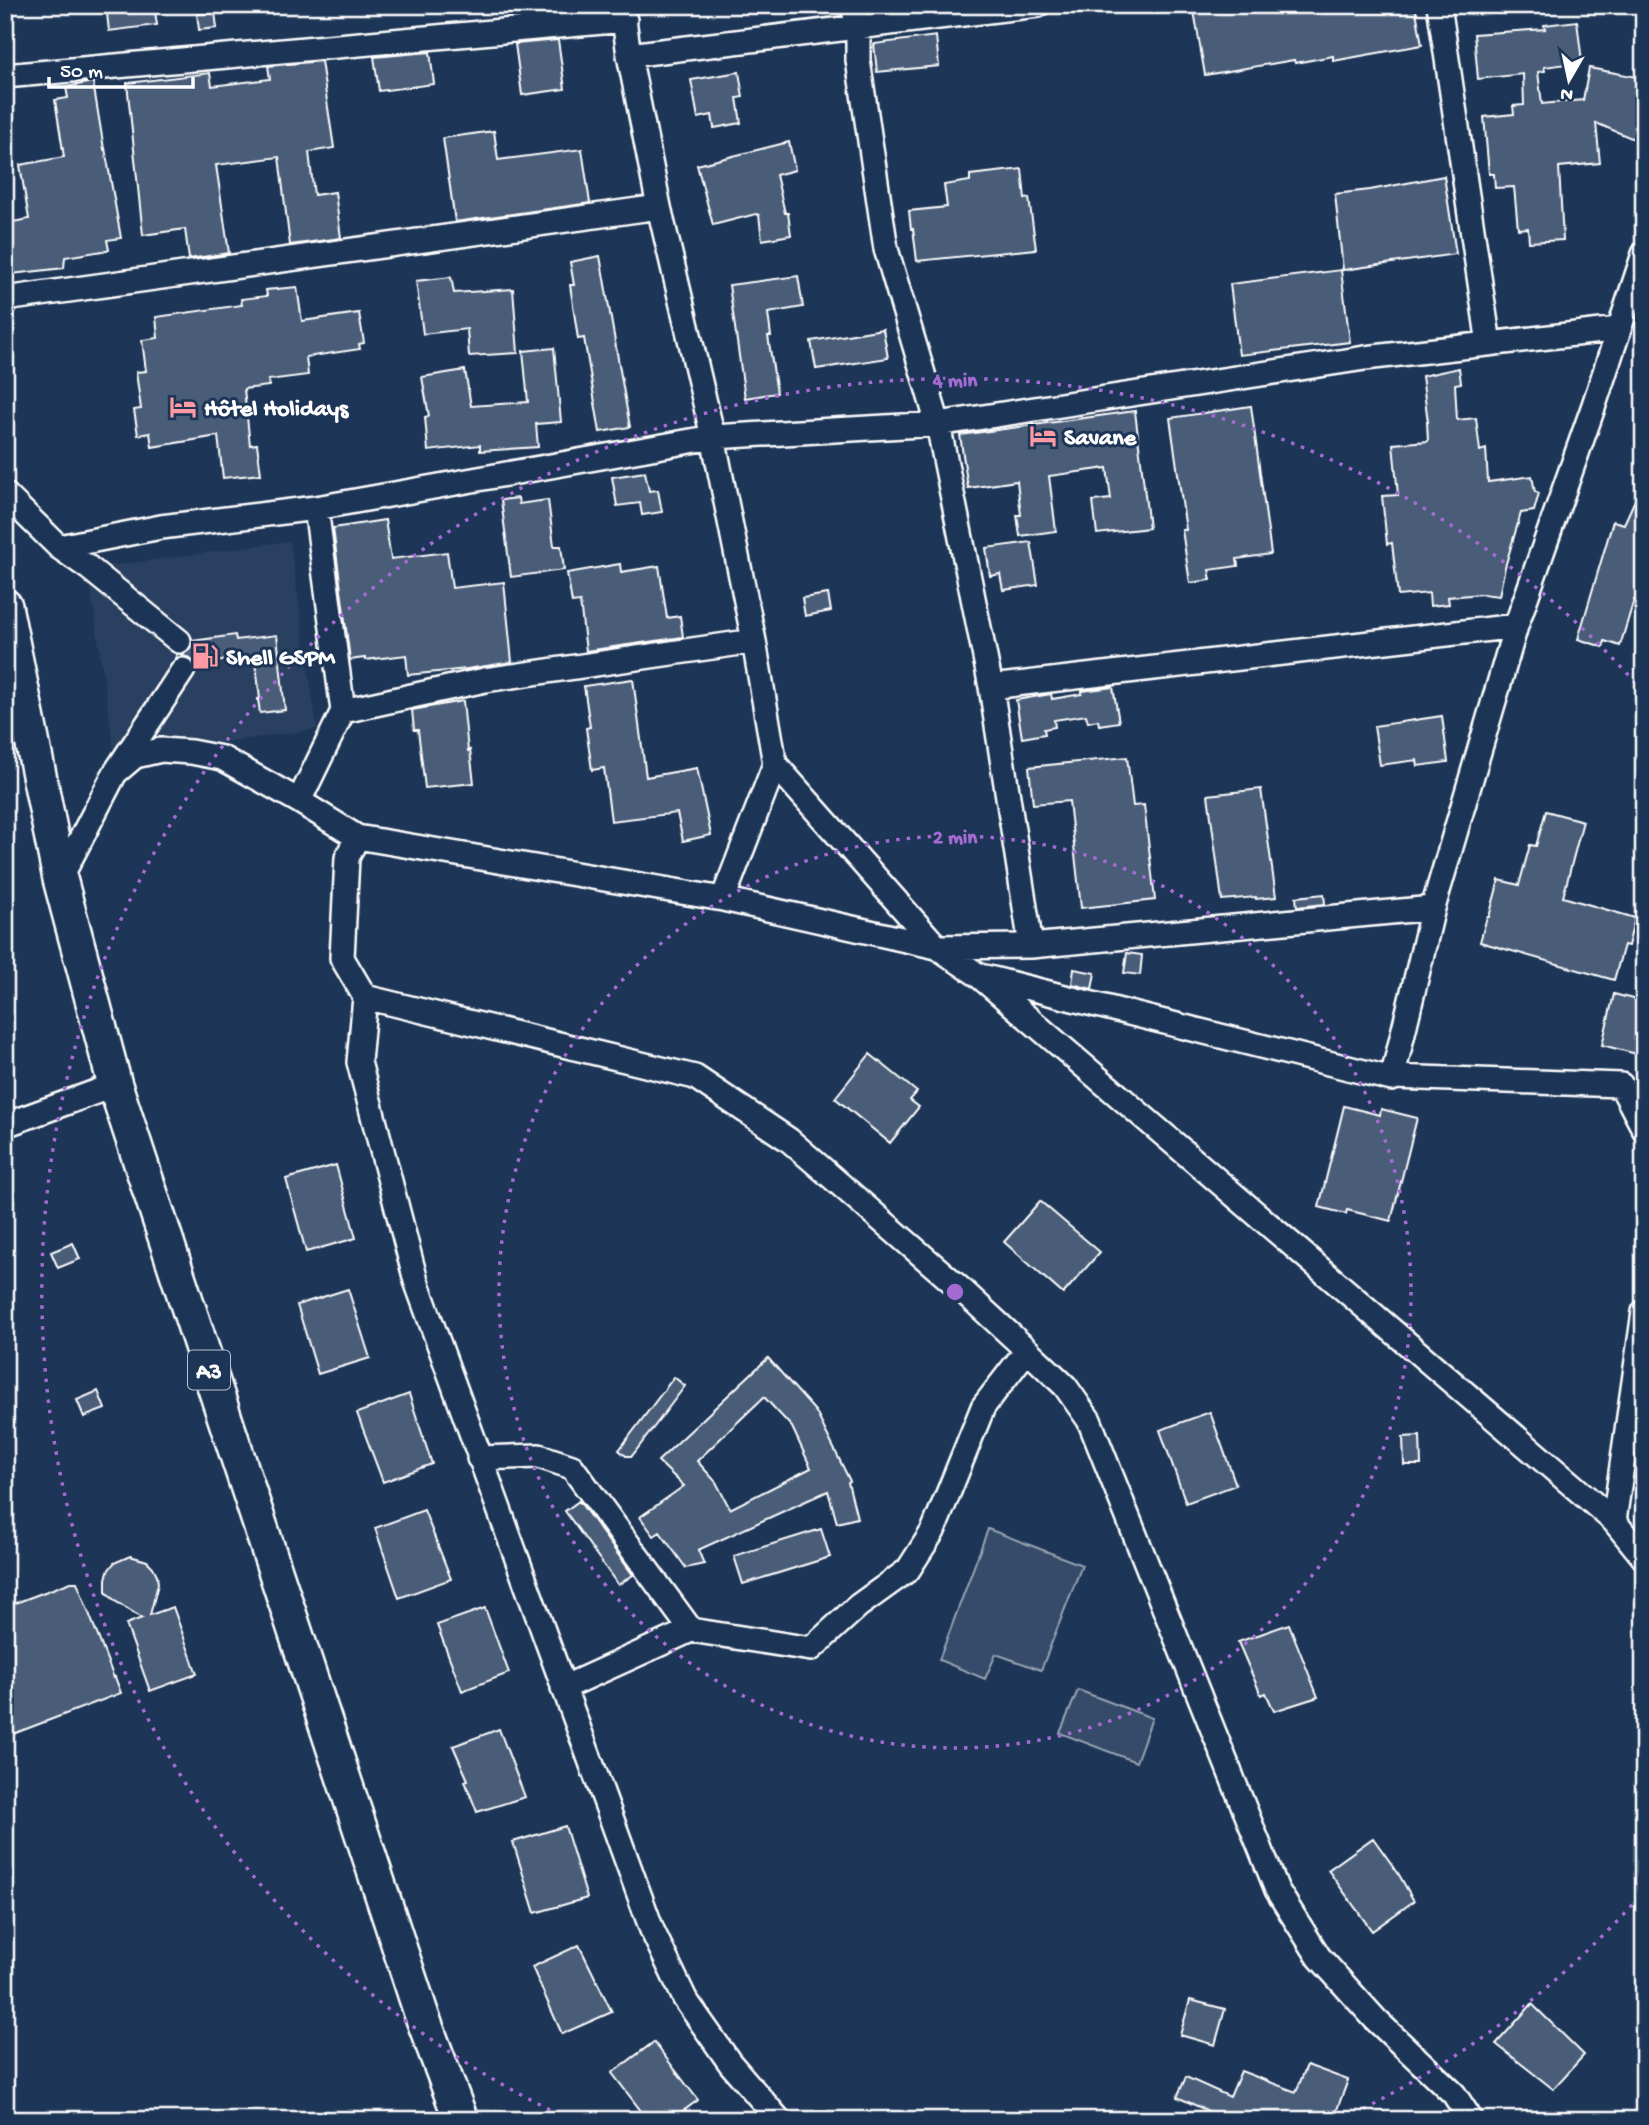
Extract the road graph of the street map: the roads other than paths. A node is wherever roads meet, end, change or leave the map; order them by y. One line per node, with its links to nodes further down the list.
1 (853, 5): 5 (street)
2 (1038, 5): 5 (street)
3 (1438, 5): 12 (street)
4 (623, 13): 6 (street); 7 (street)
5 (858, 28): 6 (street); 13 (street)
6 (629, 55): 8 (street)
7 (5, 76)
8 (659, 207): 10 (street); 14 (street)
9 (1644, 254): 11 (street)
10 (5, 299)
11 (1619, 329): 12 (street); 19 (street)
12 (1489, 344): 13 (street)
13 (938, 424): 14 (street); 23 (street)
14 (713, 436): 16 (street); 21 (street)
15 (5, 494): 17 (street)
16 (316, 508): 17 (street); 24 (street)
17 (59, 547): 20 (street)
18 (5, 606): 29 (highway, A3)
19 (1516, 626): 23 (street); 31 (street)
20 (179, 641)
21 (754, 641): 24 (street); 25 (street)
22 (183, 670): 26 (street)
23 (991, 687): 32 (street)
24 (343, 711): 27 (street)
25 (775, 764): 30 (street); 33 (street)
26 (115, 773): 27 (street); 29 (street)
27 (299, 801): 28 (street)
28 (357, 837): 30 (street); 35 (street)
29 (60, 879): 37 (highway, A3)
30 (723, 899): 33 (street)
31 (1433, 908): 32 (street); 36 (street)
32 (1031, 946): 33 (street)
33 (937, 947): 34 (street)
34 (978, 975): 36 (street); 43 (street)
35 (365, 997): 41 (street); 42 (street)
36 (1393, 1077): 39 (street)
37 (115, 1085): 38 (street); 47 (highway, A3)
38 (5, 1125)
39 (1644, 1129)
40 (1644, 1312): 43 (street)
41 (1027, 1350): 45 (street); 49 (street)
42 (479, 1458): 45 (street); 46 (street)
43 (1614, 1521): 44 (street)
44 (1644, 1558)
45 (691, 1630): 46 (street)
46 (564, 1688): 48 (street)
47 (461, 2120)
48 (779, 2120)
49 (1471, 2120)

